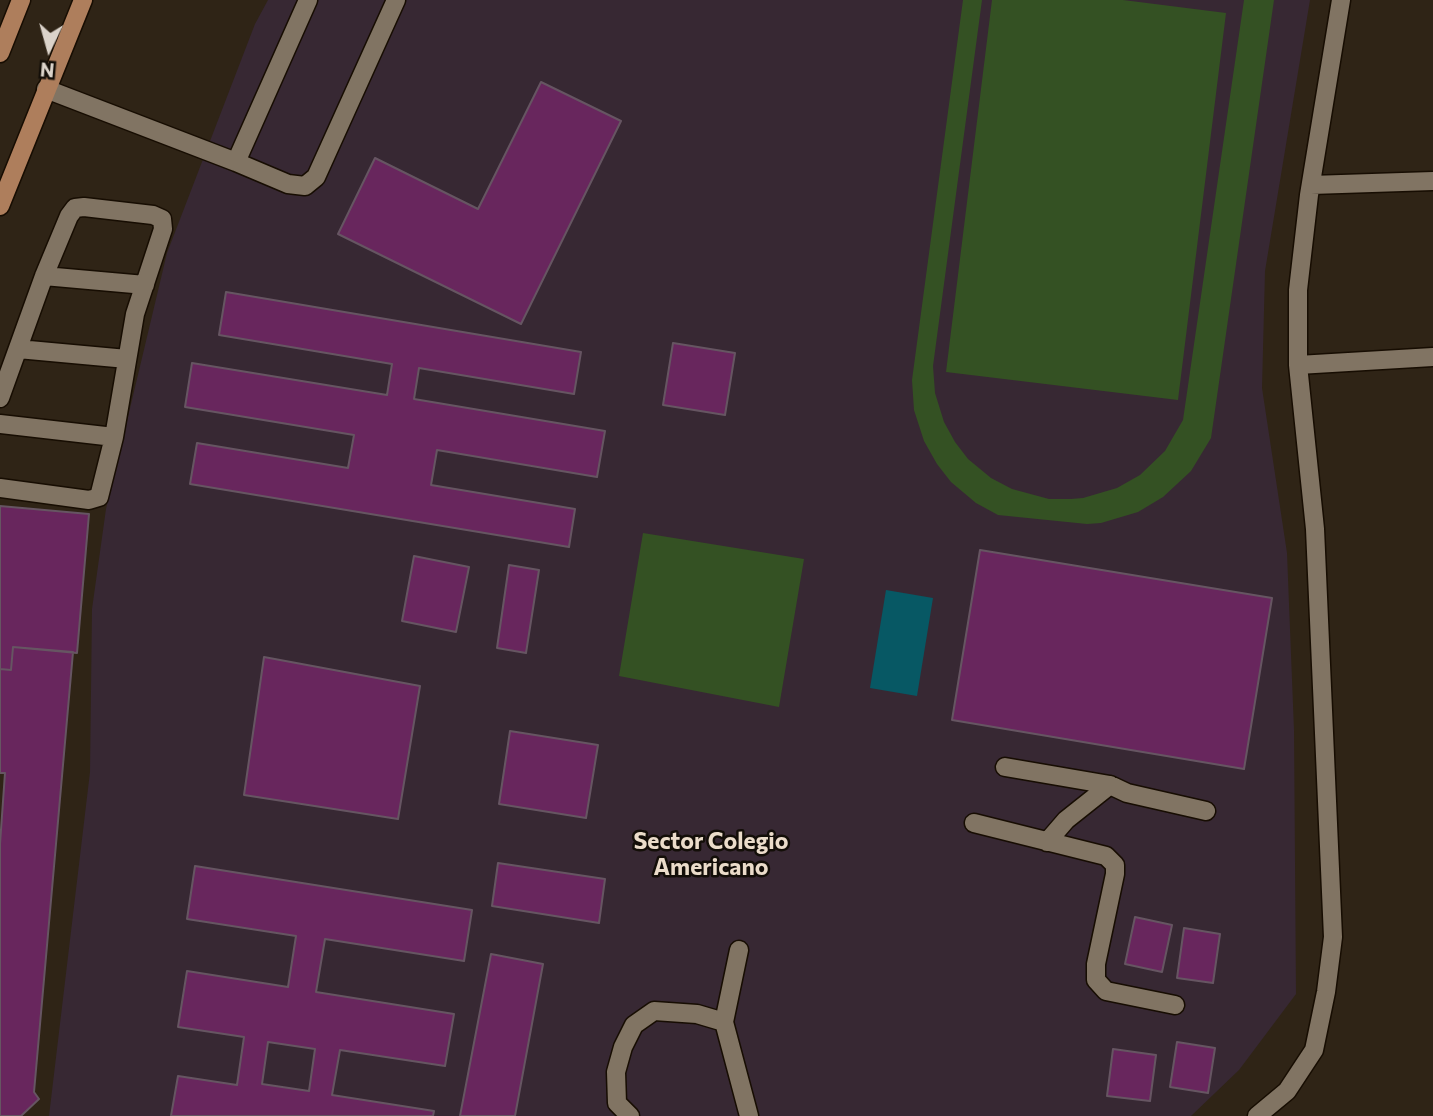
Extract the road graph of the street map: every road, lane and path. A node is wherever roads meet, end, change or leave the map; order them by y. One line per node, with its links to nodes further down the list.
1 (21, 0): 7 (main road)
2 (70, 0): 9 (main road)
3 (83, 0): 8 (main road)
4 (308, 0): 10 (street)
5 (396, 0): 10 (street)
6 (1341, 0): 12 (street)
7 (0, 53)
8 (46, 89): 9 (main road); 10 (street)
9 (31, 128): 13 (main road)
10 (236, 162)
11 (1433, 181): 12 (street)
12 (1311, 185): 19 (street)
13 (0, 206)
14 (44, 276): 15 (street); 15 (street); 16 (street)
15 (145, 285): 18 (street)
16 (18, 349): 18 (street); 20 (street)
17 (1433, 357): 19 (street)
18 (127, 359): 22 (street)
19 (1298, 365): 34 (street)
20 (0, 398)
21 (0, 424): 22 (street)
22 (114, 437): 23 (street)
23 (0, 488)
24 (1005, 766): 25 (street)
25 (1110, 785): 26 (street); 28 (street)
26 (1206, 811)
27 (974, 823): 28 (street)
28 (1047, 842): 30 (street)
29 (739, 950): 31 (street)
30 (1175, 1005)
31 (724, 1021): 32 (street); 33 (street)
32 (630, 1116)
33 (749, 1116)
34 (1257, 1116)

